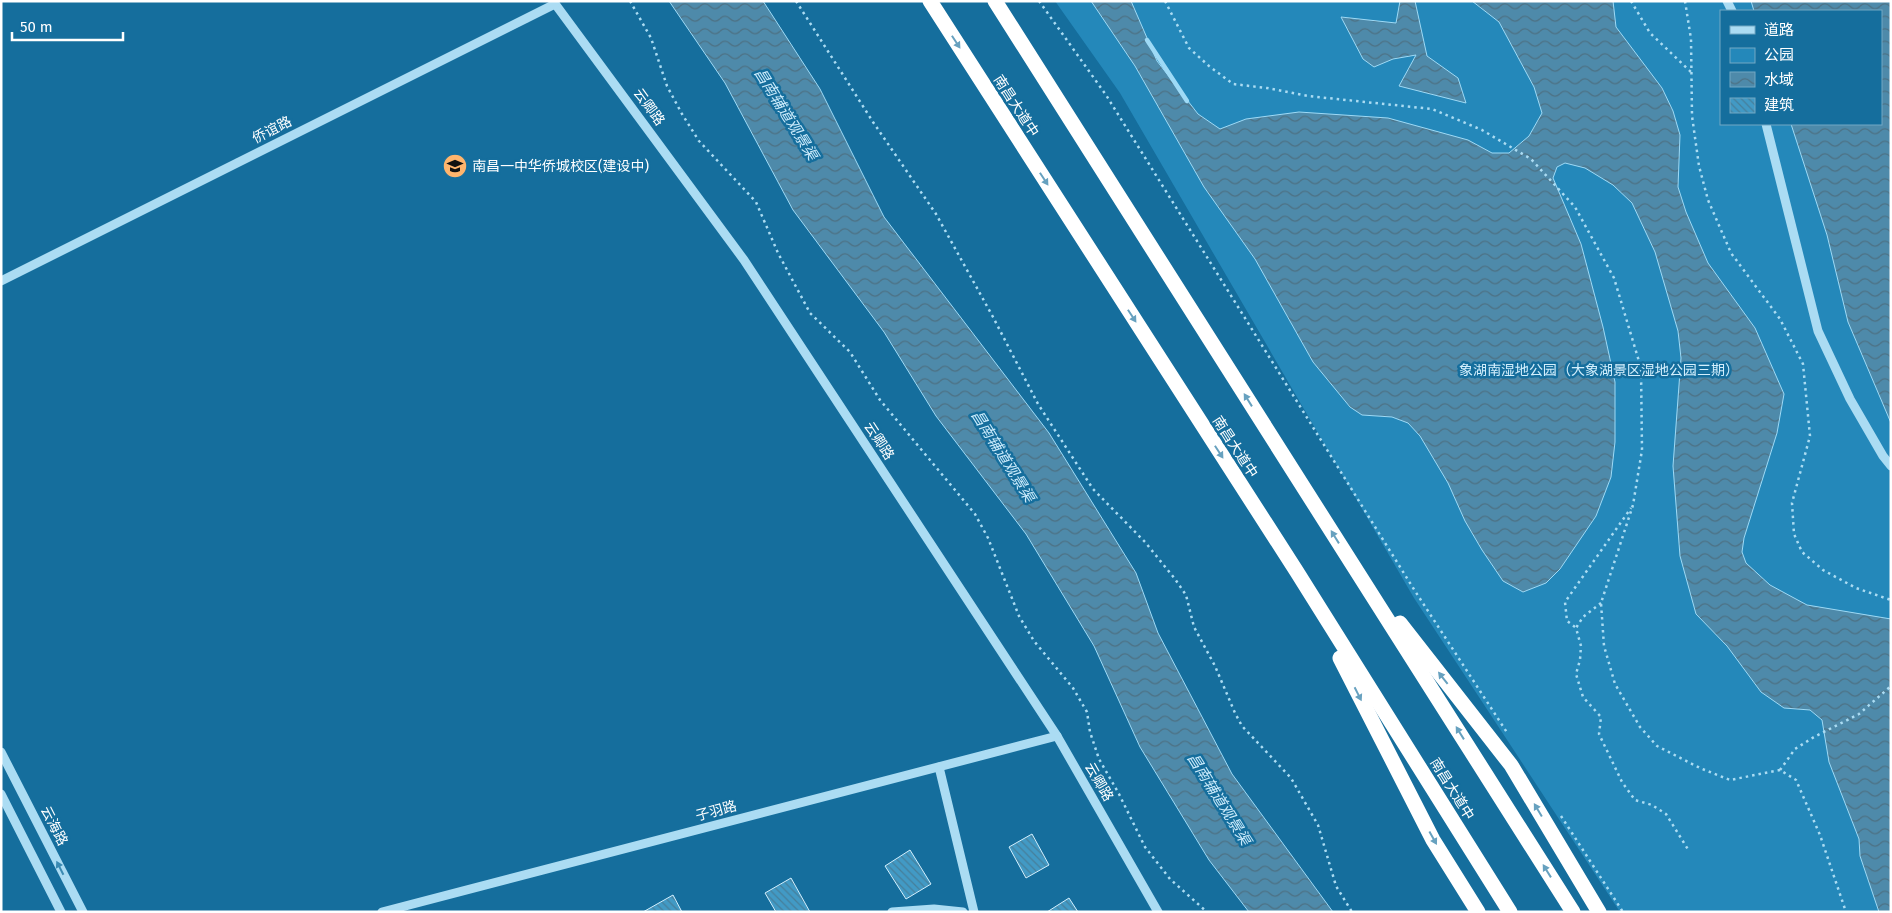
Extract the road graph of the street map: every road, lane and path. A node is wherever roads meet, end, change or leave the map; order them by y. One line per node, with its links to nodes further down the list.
1 (630, 1): 36 (path)
2 (796, 1): 37 (path)
3 (930, 1): 16 (highway, 南昌大道中, one-way to 16)
4 (995, 1): 15 (highway, one-way to 4)
5 (1039, 1): 22 (path)
6 (1165, 1): 14 (path)
7 (1631, 1): 10 (path)
8 (1685, 1): 10 (path)
9 (554, 2): 12 (street, 侨谊路); 21 (street, 云卿路)
10 (1692, 73): 17 (path)
11 (1766, 125): 13 (street)
12 (1, 281)
13 (1891, 466)
14 (1633, 505): 18 (path); 19 (path)
15 (1347, 556): 40 (highway, one-way to 15); 41 (highway, one-way to 15)
16 (1296, 572): 38 (highway, one-way to 38); 39 (highway, 南昌大道中)
17 (1891, 600)
18 (1601, 602): 19 (path); 25 (path)
19 (1576, 628): 28 (path)
20 (1891, 686): 25 (path)
21 (1057, 736): 24 (street, 子羽路); 35 (street, 云卿路)
22 (1511, 739)
23 (1, 752): 30 (street, 云海路, one-way to 23)
24 (939, 767): 31 (street, 子羽路); 34 (street)
25 (1780, 770): 43 (path)
26 (1, 794): 29 (street)
27 (1559, 813): 42 (path)
28 (1689, 851)
29 (61, 912)
30 (82, 912)
31 (382, 912)
32 (892, 912): 33 (street)
33 (963, 912)
34 (974, 912)
35 (1158, 912)
36 (1207, 912)
37 (1352, 912)
38 (1478, 912)
39 (1510, 912)
40 (1573, 912)
41 (1599, 912)
42 (1623, 912)
43 (1846, 912)

